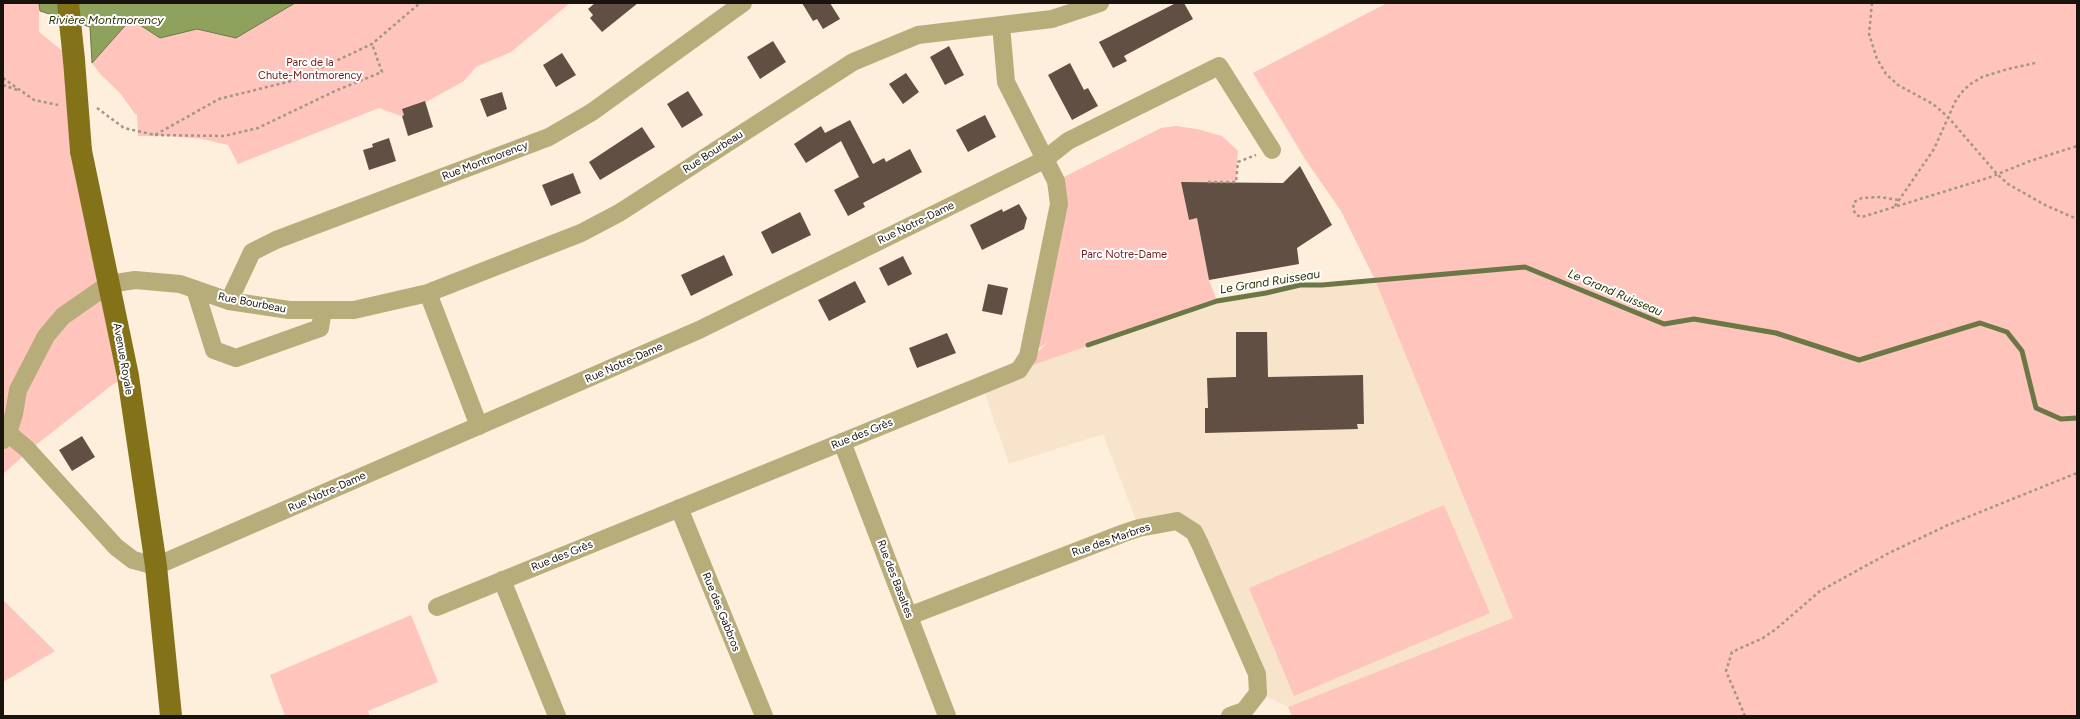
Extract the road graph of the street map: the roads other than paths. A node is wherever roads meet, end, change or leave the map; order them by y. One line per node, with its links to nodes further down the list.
1 (68, 3): 7 (main road, Avenue Royale, bridge)
2 (743, 3): 10 (street, Rue Montmorency)
3 (1100, 3): 4 (street)
4 (1001, 25): 6 (street); 9 (street, Rue Bourbeau)
5 (1272, 150): 6 (street, Rue Notre-Dame)
6 (1044, 160): 12 (street, Rue Notre-Dame); 14 (street, Rue des Grès)
7 (109, 284): 8 (street, Rue Bourbeau); 13 (street, Rue Bourbeau); 16 (main road, Avenue Royale)
8 (195, 289): 10 (street, Rue Bourbeau); 11 (street)
9 (428, 293): 11 (street, Rue Bourbeau); 12 (street)
10 (229, 301): 11 (street, Rue Bourbeau)
11 (323, 310)
12 (479, 426): 16 (street, Rue Notre-Dame)
13 (6, 436): 16 (street)
14 (842, 442): 15 (street, Rue des Grès); 19 (street, Rue des Basaltes)
15 (679, 508): 17 (street, Rue des Grès); 22 (street, Rue des Gabbros)
16 (156, 566): 20 (main road, Avenue Royale)
17 (502, 580): 18 (street, Rue des Grès); 21 (street)
18 (437, 607)
19 (909, 616): 23 (street, Rue des Basaltes); 24 (street, Rue des Marbres)
20 (171, 716)
21 (557, 716)
22 (764, 716)
23 (947, 716)
24 (1230, 716)

